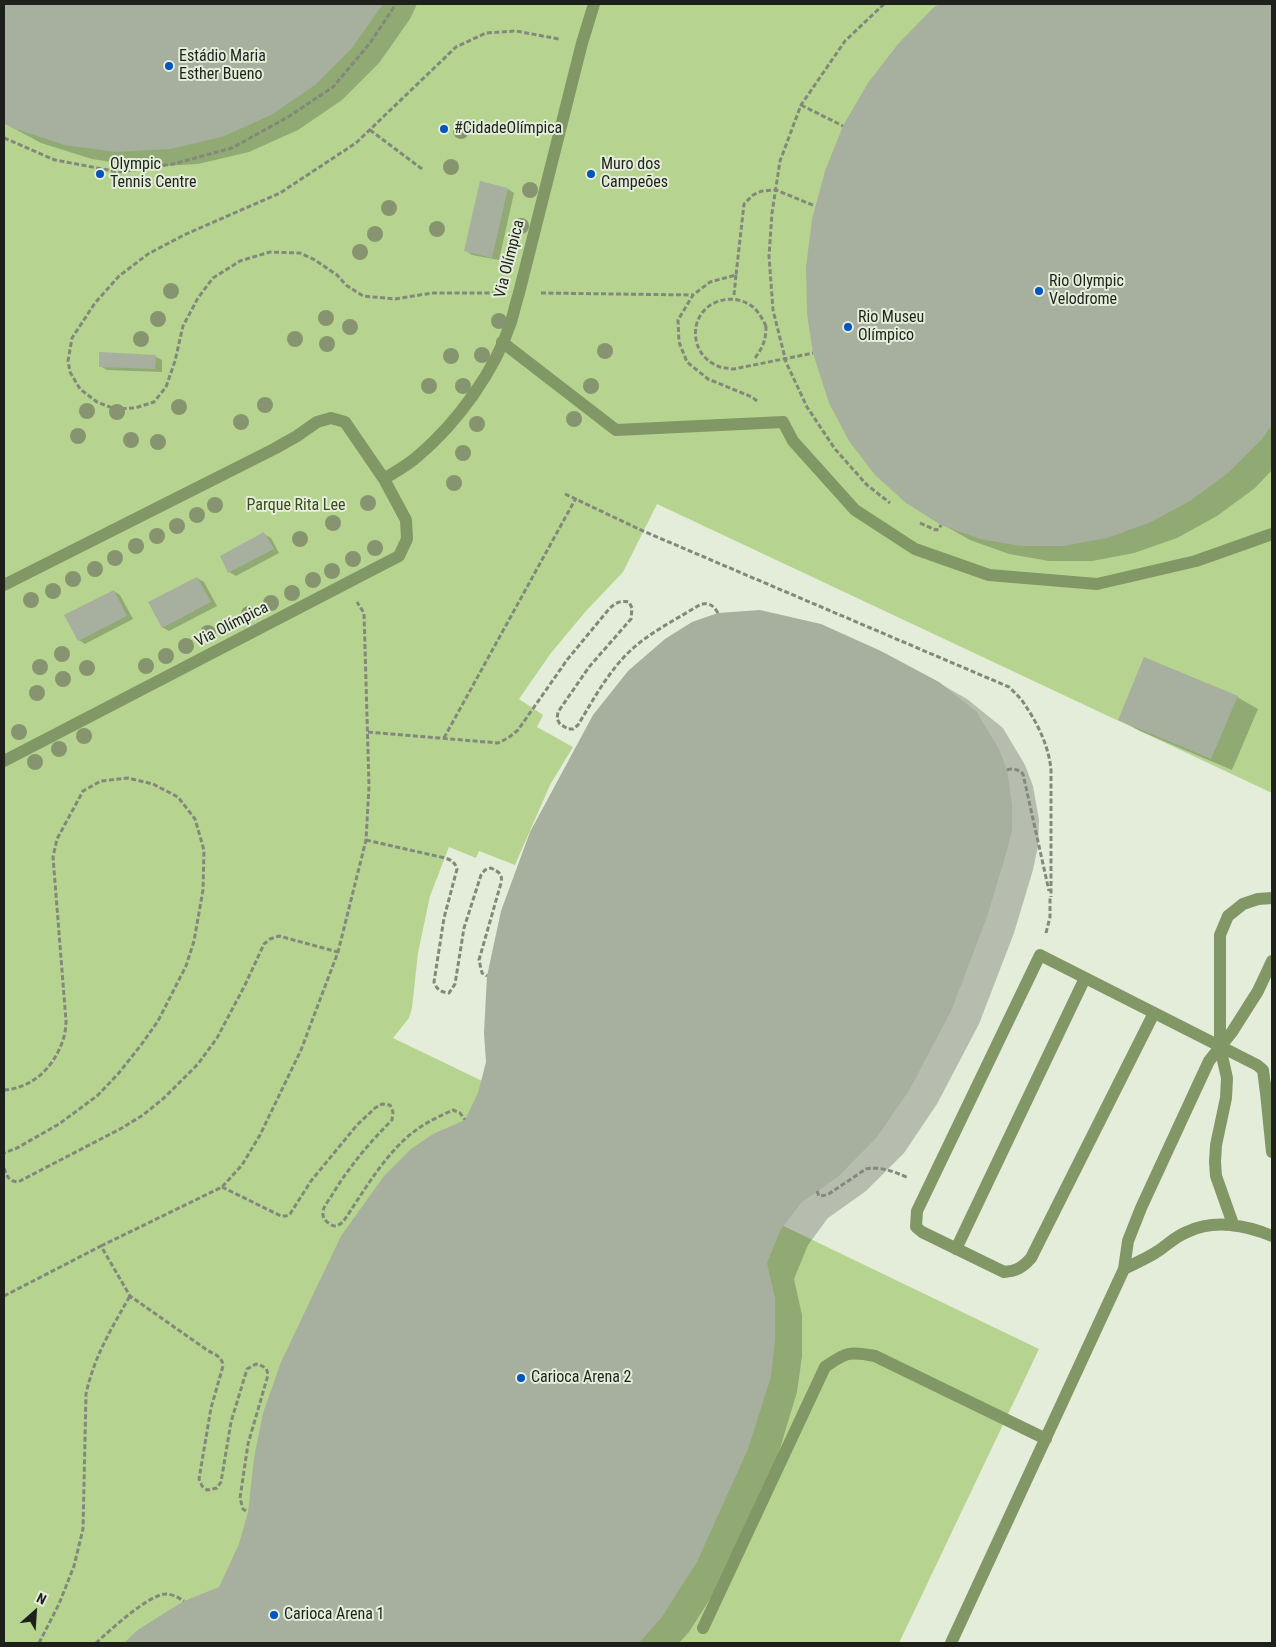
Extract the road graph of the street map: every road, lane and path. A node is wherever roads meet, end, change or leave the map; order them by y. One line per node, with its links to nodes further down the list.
1 (396, 4): 8 (path)
2 (594, 4): 4 (street, Via Olímpica)
3 (884, 4): 5 (path)
4 (582, 43): 7 (path); 13 (street, Via Olímpica)
5 (801, 105): 6 (path); 10 (path)
6 (843, 126)
7 (370, 130): 9 (path); 13 (path)
8 (4, 138)
9 (422, 169)
10 (776, 190): 11 (path); 12 (path); 23 (path)
11 (815, 206)
12 (736, 274): 14 (path); 15 (path)
13 (519, 293): 14 (path); 16 (street, Via Olímpica)
14 (693, 295): 19 (path)
15 (734, 295)
16 (502, 342): 19 (street); 20 (street, Via Olímpica)
17 (813, 353): 18 (path, bridge)
18 (755, 358)
19 (782, 422): 26 (street)
20 (384, 480): 27 (street, Via Olímpica); 28 (street, Via Olímpica)
21 (565, 494): 22 (path)
22 (576, 498): 31 (path); 35 (path)
23 (894, 507)
24 (916, 520): 25 (path)
25 (941, 525)
26 (1272, 534)
27 (4, 585)
28 (346, 585): 30 (path); 32 (street, Via Olímpica)
29 (718, 613): 31 (path)
30 (368, 732): 31 (path); 34 (path)
31 (444, 738)
32 (4, 761)
33 (1006, 770): 35 (path)
34 (366, 840): 37 (path); 40 (path)
35 (1050, 897): 38 (path)
36 (1272, 898): 43 (street)
37 (338, 952): 50 (path); 52 (path)
38 (1040, 955): 41 (street); 51 (street)
39 (1272, 961): 43 (street)
40 (487, 976)
41 (1085, 978): 42 (street); 57 (street)
42 (1154, 1013): 43 (street); 57 (street)
43 (1220, 1046): 46 (street); 54 (street); 58 (street)
44 (1272, 1074): 46 (street)
45 (4, 1090): 49 (path)
46 (1266, 1093): 48 (street)
47 (465, 1120): 52 (path)
48 (1272, 1152)
49 (4, 1153)
50 (4, 1168)
51 (929, 1186): 53 (path); 57 (street)
52 (222, 1187): 56 (path)
53 (817, 1192)
54 (1232, 1224): 55 (street); 58 (street)
55 (1272, 1236)
56 (101, 1246): 59 (path); 60 (path)
57 (956, 1249)
58 (1124, 1269): 61 (street)
59 (4, 1296)
60 (130, 1296): 62 (path); 65 (path)
61 (1046, 1439): 64 (street); 67 (street)
62 (248, 1512)
63 (184, 1601): 66 (path)
64 (703, 1628)
65 (39, 1643)
66 (96, 1643)
67 (951, 1643)

